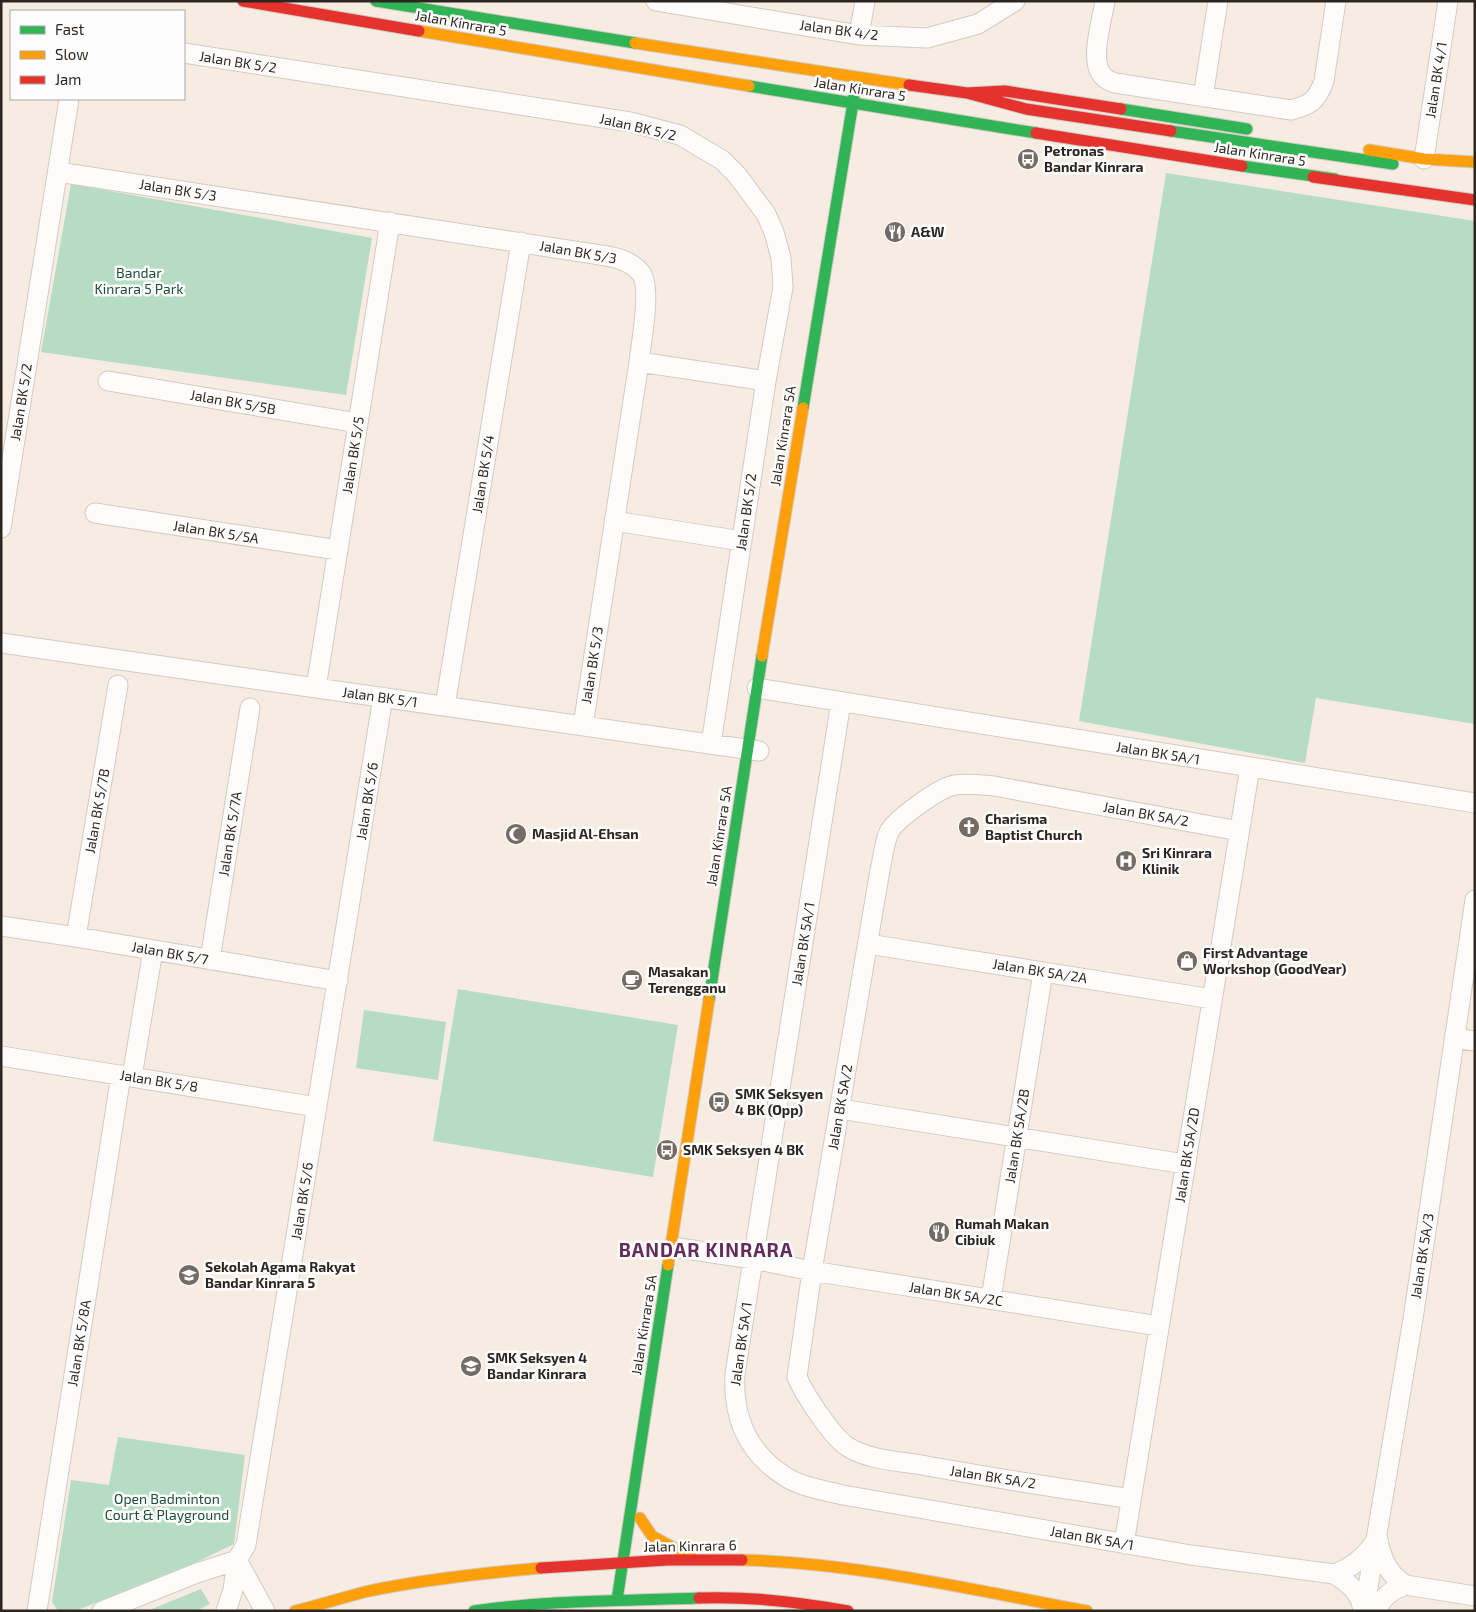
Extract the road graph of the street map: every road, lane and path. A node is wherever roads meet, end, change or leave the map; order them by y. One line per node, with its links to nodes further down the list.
1 (243, 1): 10 (main road, Jalan Kinrara 5)
2 (656, 1): 11 (street, Jalan BK 4/2)
3 (865, 1): 11 (street)
4 (1015, 1): 11 (street, Jalan BK 4/2)
5 (1105, 1): 16 (street)
6 (1218, 1): 16 (street)
7 (1336, 1): 16 (street)
8 (1448, 1): 26 (street, Jalan BK 4/1)
9 (387, 2): 10 (street); 13 (main road, Jalan Kinrara 5)
10 (389, 26): 15 (main road, Jalan Kinrara 5)
11 (859, 35)
12 (185, 54): 37 (street, Jalan BK 5/2)
13 (863, 78): 14 (main road, Jalan Kinrara 5); 18 (main road, Jalan Kinrara 5A)
14 (967, 93): 23 (main road, Jalan Kinrara 5); 28 (main road)
15 (815, 97): 18 (main road, Jalan Kinrara 5); 20 (main road)
16 (1203, 97)
17 (69, 100): 29 (street, Jalan BK 5/2)
18 (858, 104): 19 (main road, Jalan Kinrara 5); 25 (main road, Jalan Kinrara 5A); 39 (main road, Jalan Kinrara 5A)
19 (894, 110): 21 (main road); 30 (main road, Jalan Kinrara 5)
20 (829, 112)
21 (873, 119)
22 (838, 131): 25 (main road)
23 (1258, 131)
24 (1326, 143): 26 (main road)
25 (846, 149): 48 (main road, Jalan Kinrara 5A)
26 (1424, 159): 27 (main road)
27 (1475, 162)
28 (1393, 164)
29 (58, 172): 33 (street, Jalan BK 5/3); 42 (street, Jalan BK 5/2)
30 (1313, 178): 31 (main road, Jalan Kinrara 5); 32 (main road)
31 (1475, 192)
32 (1475, 200)
33 (390, 222): 34 (street, Jalan BK 5/3); 38 (street, Jalan BK 5/5)
34 (521, 242): 35 (street, Jalan BK 5/3); 51 (street, Jalan BK 5/4)
35 (639, 362): 37 (street); 41 (street, Jalan BK 5/3)
36 (108, 381): 38 (street, Jalan BK 5/5B)
37 (766, 381): 43 (street, Jalan BK 5/2)
38 (358, 423): 44 (street, Jalan BK 5/5)
39 (807, 456)
40 (95, 513): 44 (street, Jalan BK 5/5A)
41 (614, 521): 43 (street); 53 (street, Jalan BK 5/3)
42 (1, 528)
43 (742, 541): 54 (street, Jalan BK 5/2)
44 (338, 550): 47 (street, Jalan BK 5/5)
45 (1, 643): 47 (street, Jalan BK 5/1)
46 (118, 685): 61 (street, Jalan BK 5/7B)
47 (316, 688): 49 (street, Jalan BK 5/1)
48 (766, 690): 50 (street, Jalan BK 5A/1); 55 (main road, Jalan Kinrara 5A)
49 (383, 698): 51 (street, Jalan BK 5/1); 66 (street, Jalan BK 5/6)
50 (841, 702): 56 (street, Jalan BK 5A/1); 77 (street, Jalan BK 5A/1)
51 (445, 706): 53 (street, Jalan BK 5/1)
52 (250, 708): 64 (street, Jalan BK 5/7A)
53 (583, 726): 54 (street, Jalan BK 5/1)
54 (711, 744): 55 (street, Jalan BK 5/1)
55 (756, 751): 76 (main road, Jalan Kinrara 5A)
56 (1250, 767): 57 (street, Jalan BK 5A/1); 58 (street, Jalan BK 5A/2D)
57 (1475, 803)
58 (1239, 831): 62 (street, Jalan BK 5A/2); 67 (street, Jalan BK 5A/2D)
59 (1475, 900): 68 (street, Jalan BK 5A/3)
60 (1, 926): 61 (street, Jalan BK 5/7)
61 (76, 937): 63 (street, Jalan BK 5/7)
62 (868, 944): 65 (street, Jalan BK 5A/2A); 73 (street, Jalan BK 5A/2)
63 (153, 950): 64 (street, Jalan BK 5/7); 71 (street, Jalan BK 5/8A)
64 (210, 960): 66 (street, Jalan BK 5/7)
65 (1043, 972): 67 (street, Jalan BK 5A/2A); 74 (street, Jalan BK 5A/2B)
66 (338, 982): 72 (street, Jalan BK 5/6)
67 (1212, 999): 75 (street, Jalan BK 5A/2D)
68 (1454, 1038): 69 (street); 85 (street, Jalan BK 5A/3)
69 (1475, 1041)
70 (1, 1056): 71 (street, Jalan BK 5/8)
71 (127, 1076): 72 (street, Jalan BK 5/8); 96 (street, Jalan BK 5/8A)
72 (317, 1107): 89 (street, Jalan BK 5/6)
73 (840, 1109): 74 (street); 78 (street, Jalan BK 5A/2)
74 (1017, 1137): 75 (street); 79 (street, Jalan BK 5A/2B)
75 (1185, 1164): 80 (street, Jalan BK 5A/2D)
76 (680, 1248): 77 (street, Jalan BK 5A/2C); 83 (main road, Jalan Kinrara 5A)
77 (753, 1259): 78 (street, Jalan BK 5A/2C); 86 (street, Jalan BK 5A/1)
78 (812, 1271): 79 (street, Jalan BK 5A/2C); 82 (street, Jalan BK 5A/2)
79 (991, 1300): 80 (street, Jalan BK 5A/2C)
80 (1159, 1326): 82 (street, Jalan BK 5A/2D)
81 (657, 1412): 83 (main road, Jalan Kinrara 5A)
82 (1131, 1500): 86 (street, Jalan BK 5A/2D)
83 (635, 1520): 84 (main road); 88 (main road); 90 (main road, Jalan Kinrara 5A)
84 (614, 1537)
85 (1376, 1538): 92 (street); 93 (street); 104 (street, Jalan BK 5A/3)
86 (1124, 1544): 92 (street, Jalan BK 5A/1)
87 (597, 1553): 91 (main road)
88 (695, 1559): 90 (main road, Jalan Kinrara 6); 103 (main road, Jalan Kinrara 6)
89 (237, 1560): 97 (street); 98 (street, Jalan BK 5/6); 99 (street)
90 (628, 1562): 91 (main road, Jalan Kinrara 6); 95 (main road, Jalan Kinrara 5A)
91 (581, 1565): 100 (main road, Jalan Kinrara 6)
92 (1334, 1574): 104 (street)
93 (1406, 1585): 94 (street); 105 (street)
94 (1475, 1596)
95 (623, 1600): 101 (main road); 102 (main road)
96 (37, 1611)
97 (102, 1611)
98 (226, 1611)
99 (265, 1611)
100 (294, 1611)
101 (474, 1611)
102 (848, 1611)
103 (1087, 1611)
104 (1363, 1611)
105 (1376, 1611)

